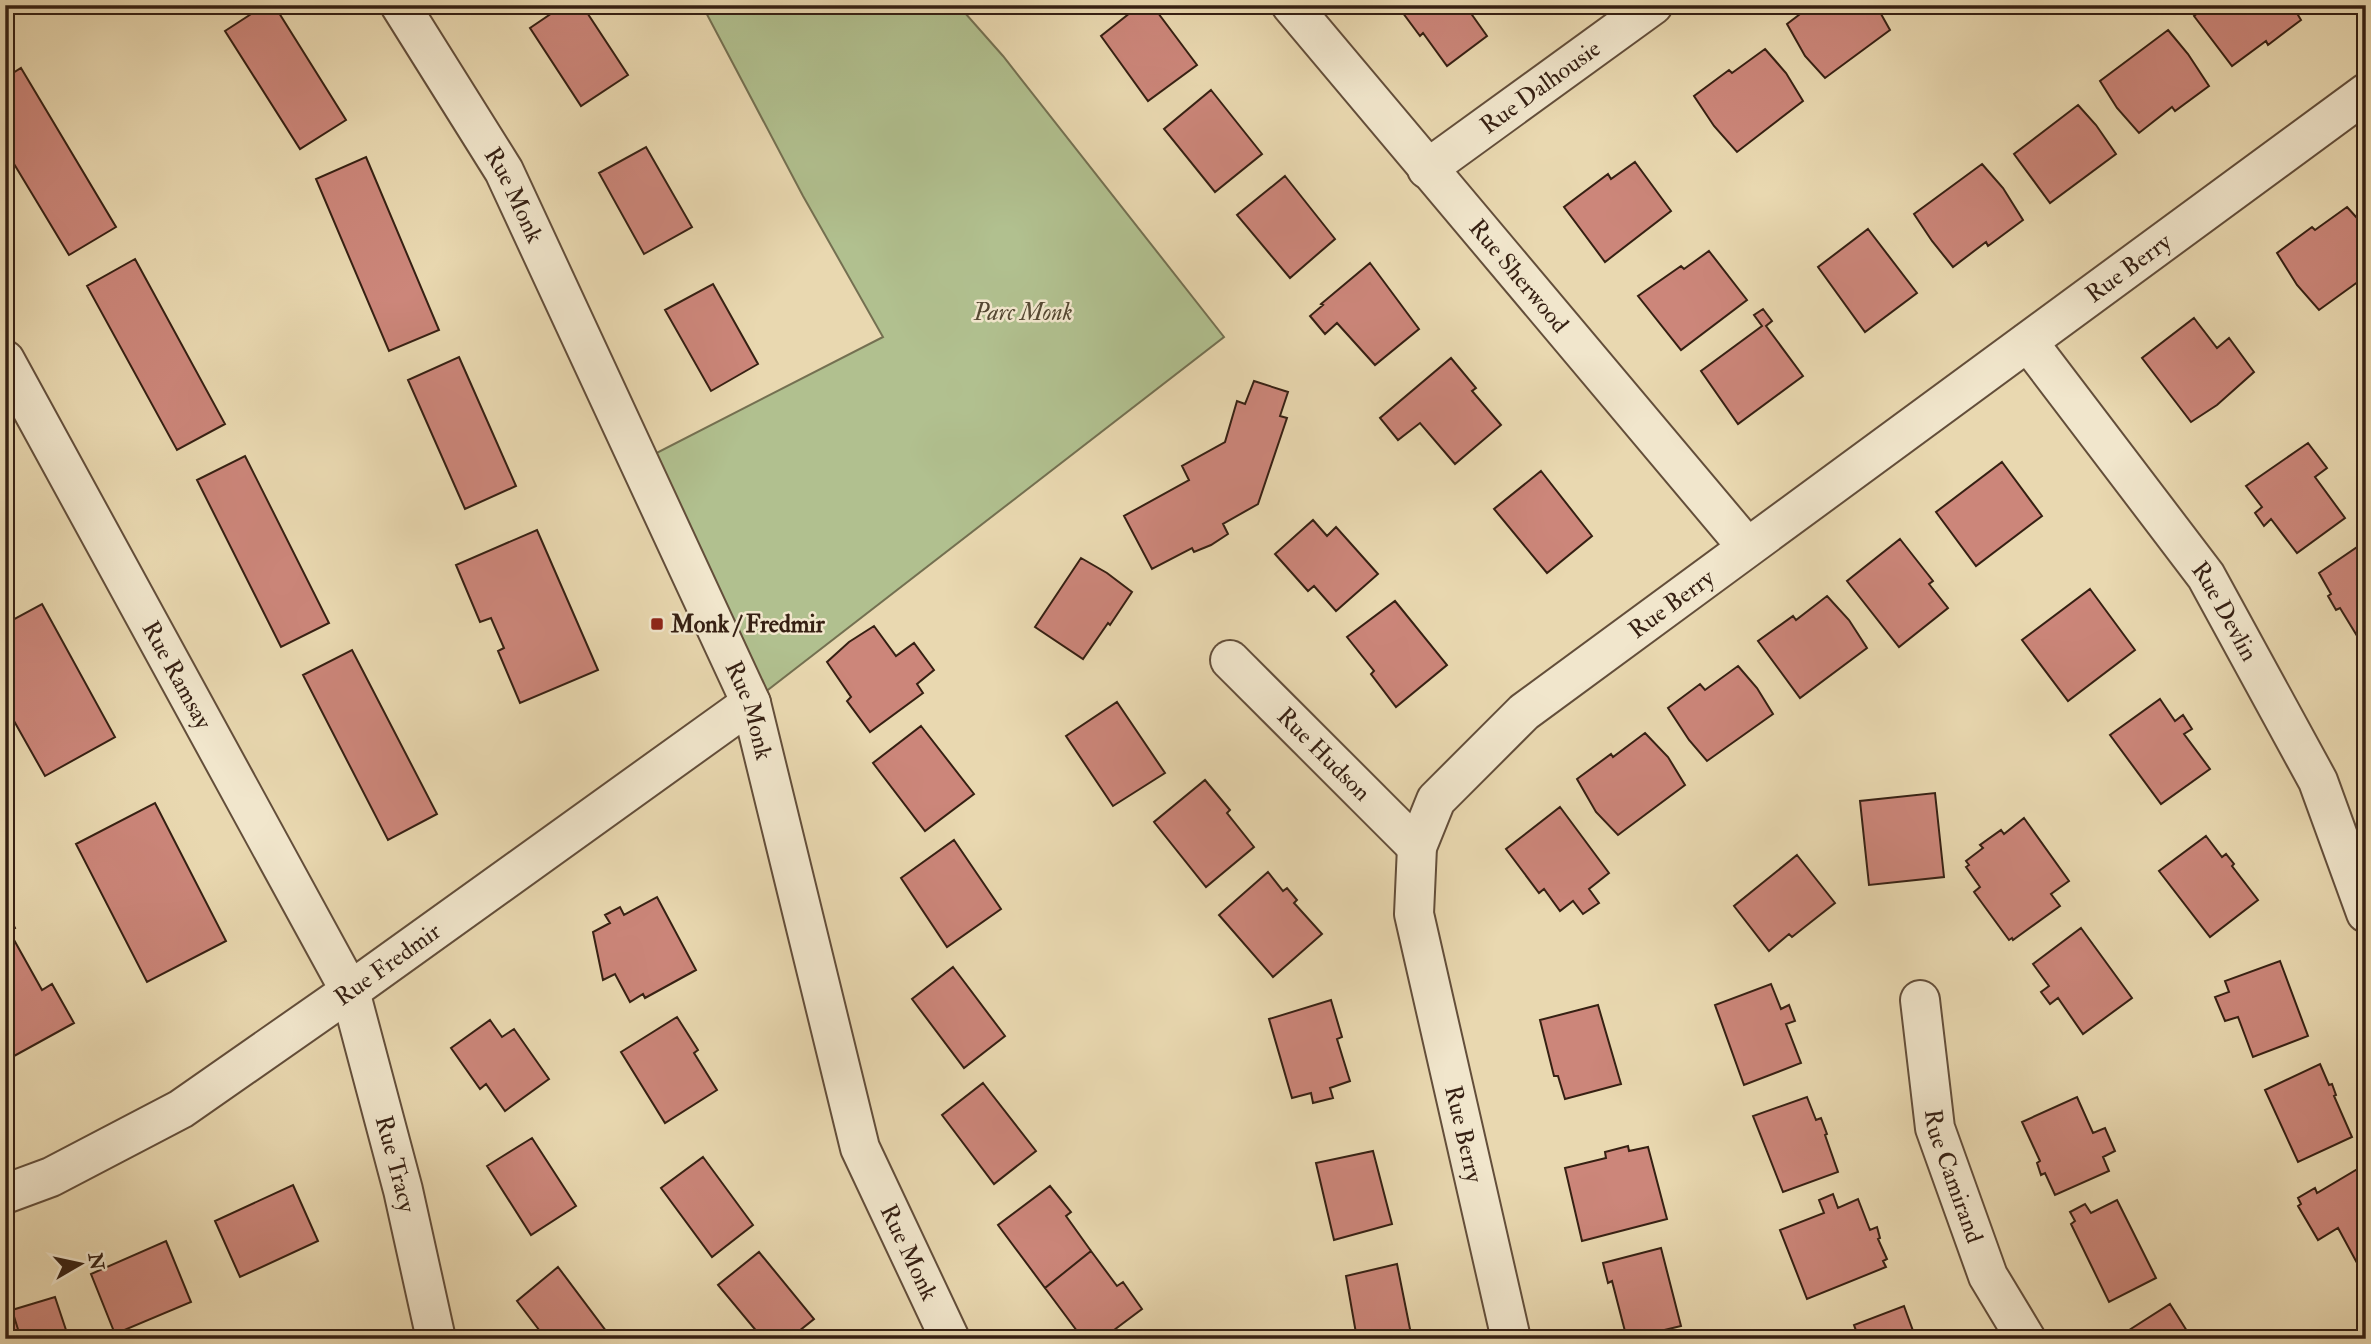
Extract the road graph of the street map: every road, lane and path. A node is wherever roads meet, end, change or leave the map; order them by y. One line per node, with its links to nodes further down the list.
1 (400, 5): 10 (street, Rue Monk)
2 (1291, 5): 5 (street, Rue Sherwood)
3 (1653, 5): 5 (street, Rue Dalhousie)
4 (2366, 93): 6 (street, Rue Berry)
5 (1427, 169): 8 (street, Rue Sherwood)
6 (2028, 342): 8 (street, Rue Berry); 12 (street, Rue Devlin)
7 (5, 359): 13 (street, Rue Ramsay)
8 (1747, 547): 11 (street, Rue Berry)
9 (1230, 660): 11 (street, Rue Hudson)
10 (751, 703): 13 (street, Rue Fredmir); 17 (street, Rue Monk)
11 (1417, 847): 18 (street, Rue Berry)
12 (2366, 913)
13 (350, 991): 15 (street, Rue Fredmir); 16 (street, Rue Tracy)
14 (1920, 1000): 19 (street, Rue Camirand)
15 (5, 1194)
16 (436, 1339)
17 (950, 1339)
18 (1511, 1339)
19 (2026, 1339)

